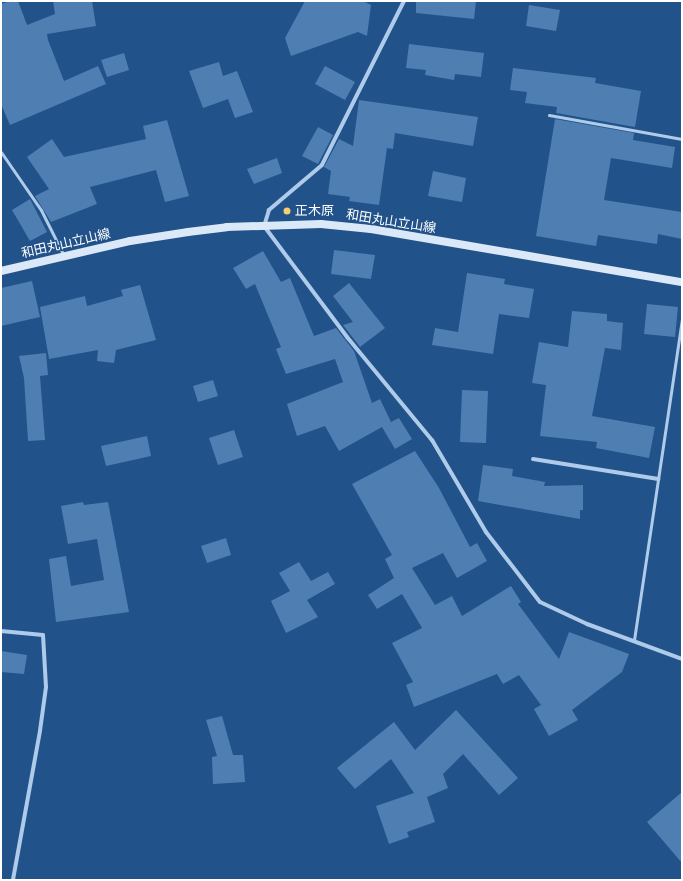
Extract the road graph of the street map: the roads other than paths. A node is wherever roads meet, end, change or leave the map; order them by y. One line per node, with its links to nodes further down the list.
1 (404, 1): 5 (street)
2 (549, 115): 3 (lane)
3 (682, 139)
4 (1, 152): 6 (lane)
5 (264, 226): 6 (main road, 和田丸山立山線); 8 (main road, 和田丸山立山線); 13 (street)
6 (64, 256): 7 (main road, 和田丸山立山線)
7 (1, 271)
8 (682, 282)
9 (682, 320): 11 (lane)
10 (533, 459): 11 (street)
11 (658, 479): 13 (lane)
12 (1, 630): 15 (street)
13 (634, 640): 14 (street)
14 (682, 659)
15 (13, 880)

